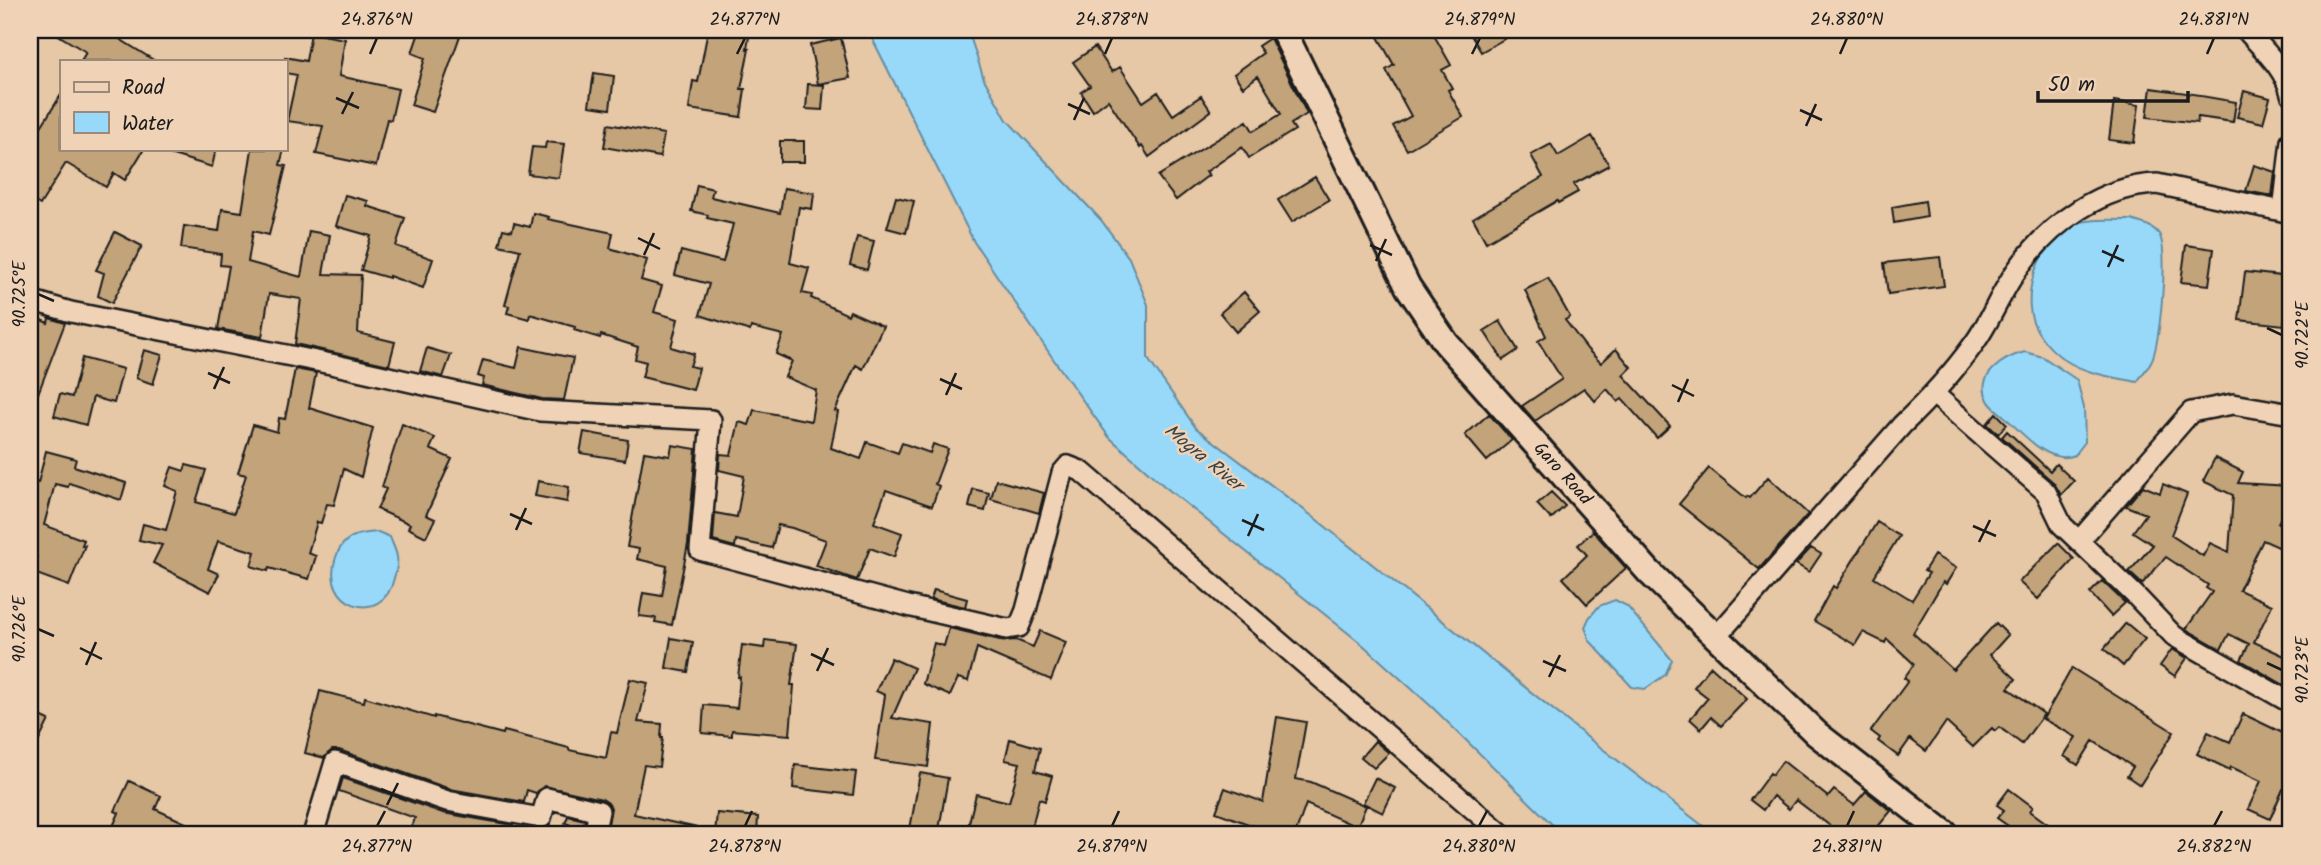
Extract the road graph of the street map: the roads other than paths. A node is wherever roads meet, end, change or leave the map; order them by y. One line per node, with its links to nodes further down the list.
1 (1283, 30): 10 (street, Garo Road)
2 (2246, 30): 3 (street)
3 (2291, 94)
4 (2291, 142): 5 (street)
5 (2287, 212): 7 (street)
6 (30, 300): 14 (street)
7 (1934, 394): 9 (street); 10 (street)
8 (2291, 414): 9 (street)
9 (2079, 541): 11 (street)
10 (1716, 637): 15 (street, Garo Road)
11 (2291, 704)
12 (313, 835): 13 (street)
13 (594, 835)
14 (1503, 835)
15 (1947, 835)

